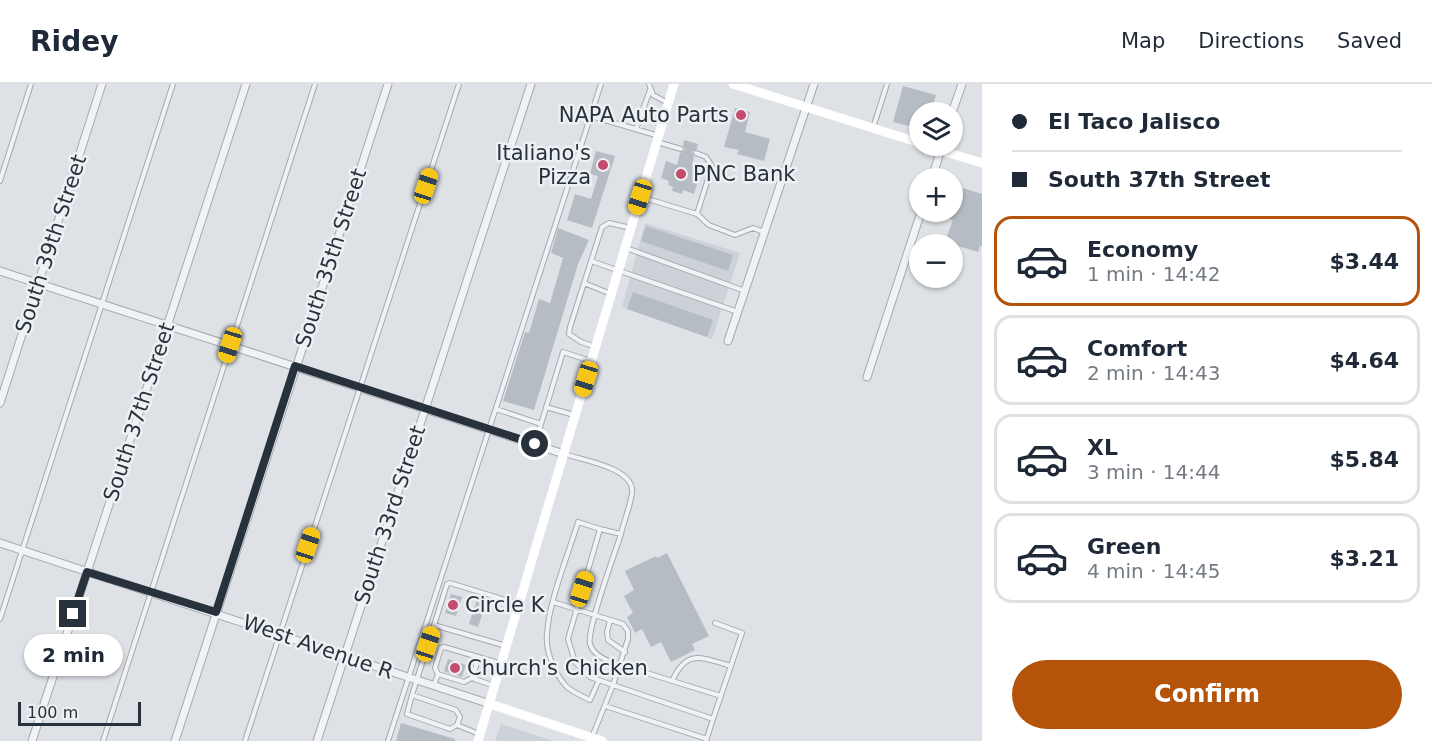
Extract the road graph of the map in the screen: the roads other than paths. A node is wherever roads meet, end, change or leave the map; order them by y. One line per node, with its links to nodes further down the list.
1 (31, 84): 28 (lane)
2 (102, 84): 39 (street, South 39th Street)
3 (173, 84): 42 (lane)
4 (246, 84): 44 (street, South 37th Street)
5 (315, 84): 46 (lane)
6 (388, 84): 49 (street, South 35th Street)
7 (459, 84): 51 (lane)
8 (531, 84): 54 (street, South 33rd Street)
9 (601, 84): 19 (lane)
10 (674, 84): 17 (main road)
11 (814, 84): 18 (street)
12 (887, 84): 21 (lane)
13 (962, 84): 16 (street)
14 (737, 85): 18 (main road)
15 (650, 87): 17 (lane); 20 (lane)
16 (956, 102)
17 (669, 103): 22 (main road)
18 (806, 108): 21 (main road); 33 (street)
19 (591, 116): 20 (lane); 55 (lane)
20 (636, 129): 22 (lane)
21 (873, 129): 23 (main road)
22 (658, 139): 24 (lane); 29 (main road)
23 (909, 140)
24 (681, 149)
25 (696, 153): 30 (lane)
26 (963, 156): 27 (main road)
27 (982, 163)
28 (0, 181)
29 (640, 197): 30 (lane); 32 (main road)
30 (697, 214): 33 (lane)
31 (918, 222): 50 (street)
32 (631, 228): 34 (main road); 35 (lane)
33 (765, 232): 40 (street)
34 (625, 248): 37 (main road); 40 (lane)
35 (591, 261): 37 (lane); 38 (lane)
36 (0, 271): 39 (street)
37 (618, 272): 41 (main road); 43 (lane)
38 (584, 283): 41 (lane); 47 (lane)
39 (39, 284): 42 (street); 52 (street, South 39th Street)
40 (745, 291): 43 (street)
41 (611, 295): 47 (main road)
42 (102, 304): 44 (street); 64 (lane)
43 (738, 312): 45 (street)
44 (168, 324): 46 (street); 65 (street, South 37th Street)
45 (728, 341)
46 (230, 345): 49 (street); 66 (lane)
47 (596, 347): 48 (main road)
48 (592, 361): 53 (lane); 56 (main road)
49 (295, 366): 51 (street); 70 (street, South 35th Street)
50 (867, 377)
51 (359, 387): 54 (street); 76 (lane)
52 (0, 403)
53 (546, 407): 56 (lane); 57 (lane)
54 (425, 408): 58 (street); 79 (street, South 33rd Street)
55 (496, 409): 57 (lane); 58 (lane)
56 (575, 416): 60 (main road)
57 (541, 424): 59 (lane)
58 (489, 429): 59 (street); 85 (lane)
59 (535, 444): 60 (street)
60 (564, 454): 62 (lane); 68 (main road)
61 (600, 529): 62 (lane); 67 (lane); 69 (lane)
62 (621, 534): 71 (lane)
63 (0, 543): 64 (street, West Avenue R)
64 (22, 550): 65 (street, West Avenue R); 72 (lane)
65 (87, 572): 66 (street, West Avenue R); 102 (street, South 37th Street)
66 (150, 592): 70 (street, West Avenue R); 103 (lane)
67 (553, 602): 69 (lane); 87 (lane)
68 (520, 604): 75 (lane); 77 (main road)
69 (576, 609): 71 (lane); 87 (lane)
70 (216, 612): 76 (street, West Avenue R); 104 (street, South 35th Street)
71 (595, 615): 73 (lane); 82 (lane)
72 (0, 619)
73 (610, 620): 78 (lane); 78 (lane)
74 (715, 623): 83 (lane)
75 (434, 625): 77 (lane); 88 (lane)
76 (279, 635): 79 (street, West Avenue R); 105 (lane)
77 (507, 647): 81 (main road)
78 (624, 652): 82 (lane)
79 (344, 657): 85 (street, West Avenue R); 106 (street, South 33rd Street)
80 (479, 657): 81 (lane); 84 (lane); 86 (lane)
81 (502, 664): 92 (main road)
82 (620, 665): 89 (lane); 90 (lane)
83 (731, 666): 89 (lane); 94 (lane)
84 (438, 674): 86 (lane); 91 (lane)
85 (408, 678): 88 (street, West Avenue R); 107 (lane)
86 (472, 678): 92 (lane)
87 (599, 680): 90 (lane)
88 (416, 681): 91 (street, West Avenue R); 93 (lane)
89 (672, 681): 94 (lane)
90 (613, 685): 96 (lane); 97 (lane)
91 (434, 686): 95 (street, West Avenue R)
92 (495, 687): 95 (main road)
93 (412, 695): 98 (lane); 98 (lane)
94 (721, 696): 97 (lane)
95 (490, 704): 99 (main road); 100 (main road, West Avenue R)
96 (605, 706): 100 (lane); 101 (lane)
97 (713, 718): 101 (lane)
98 (457, 725): 99 (lane)
99 (479, 738)
100 (598, 740)
101 (706, 740)
102 (32, 741)
103 (103, 741)
104 (175, 741)
105 (245, 741)
106 (317, 741)
107 (388, 741)

